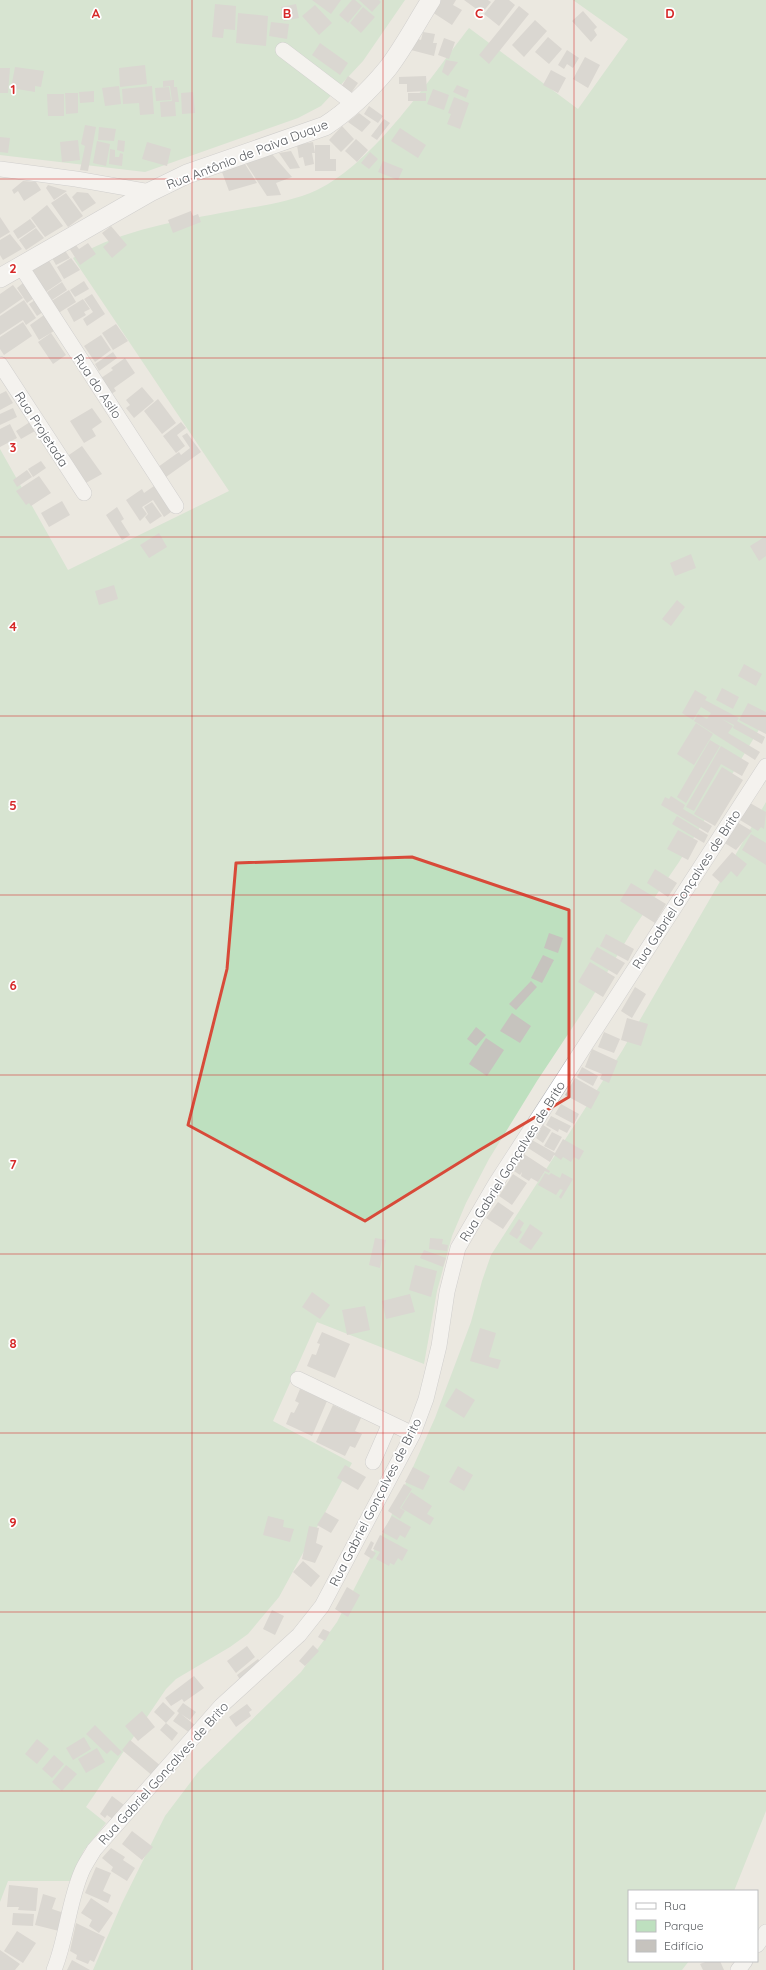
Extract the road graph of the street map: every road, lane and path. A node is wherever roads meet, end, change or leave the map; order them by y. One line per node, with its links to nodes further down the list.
1 (431, 0): 3 (street, Rua Antônio de Paiva Duque)
2 (283, 50): 3 (street)
3 (354, 104): 5 (street, Rua Antônio de Paiva Duque)
4 (0, 169): 5 (street)
5 (150, 192): 6 (street, Rua Antônio de Paiva Duque)
6 (20, 265): 7 (street, Rua Antônio de Paiva Duque); 10 (street, Rua do Asilo)
7 (0, 278)
8 (0, 364): 9 (street, Rua Projetada)
9 (84, 493)
10 (176, 506)
11 (766, 766): 14 (street, Rua Gabriel Gonçalves de Brito)
12 (298, 1379): 13 (street)
13 (390, 1423): 14 (street); 15 (street)
14 (413, 1434): 19 (street, Rua Gabriel Gonçalves de Brito)
15 (373, 1462)
16 (766, 1932): 17 (street)
17 (758, 1944)
18 (744, 1962): 20 (street)
19 (54, 1970)
20 (738, 1970)

